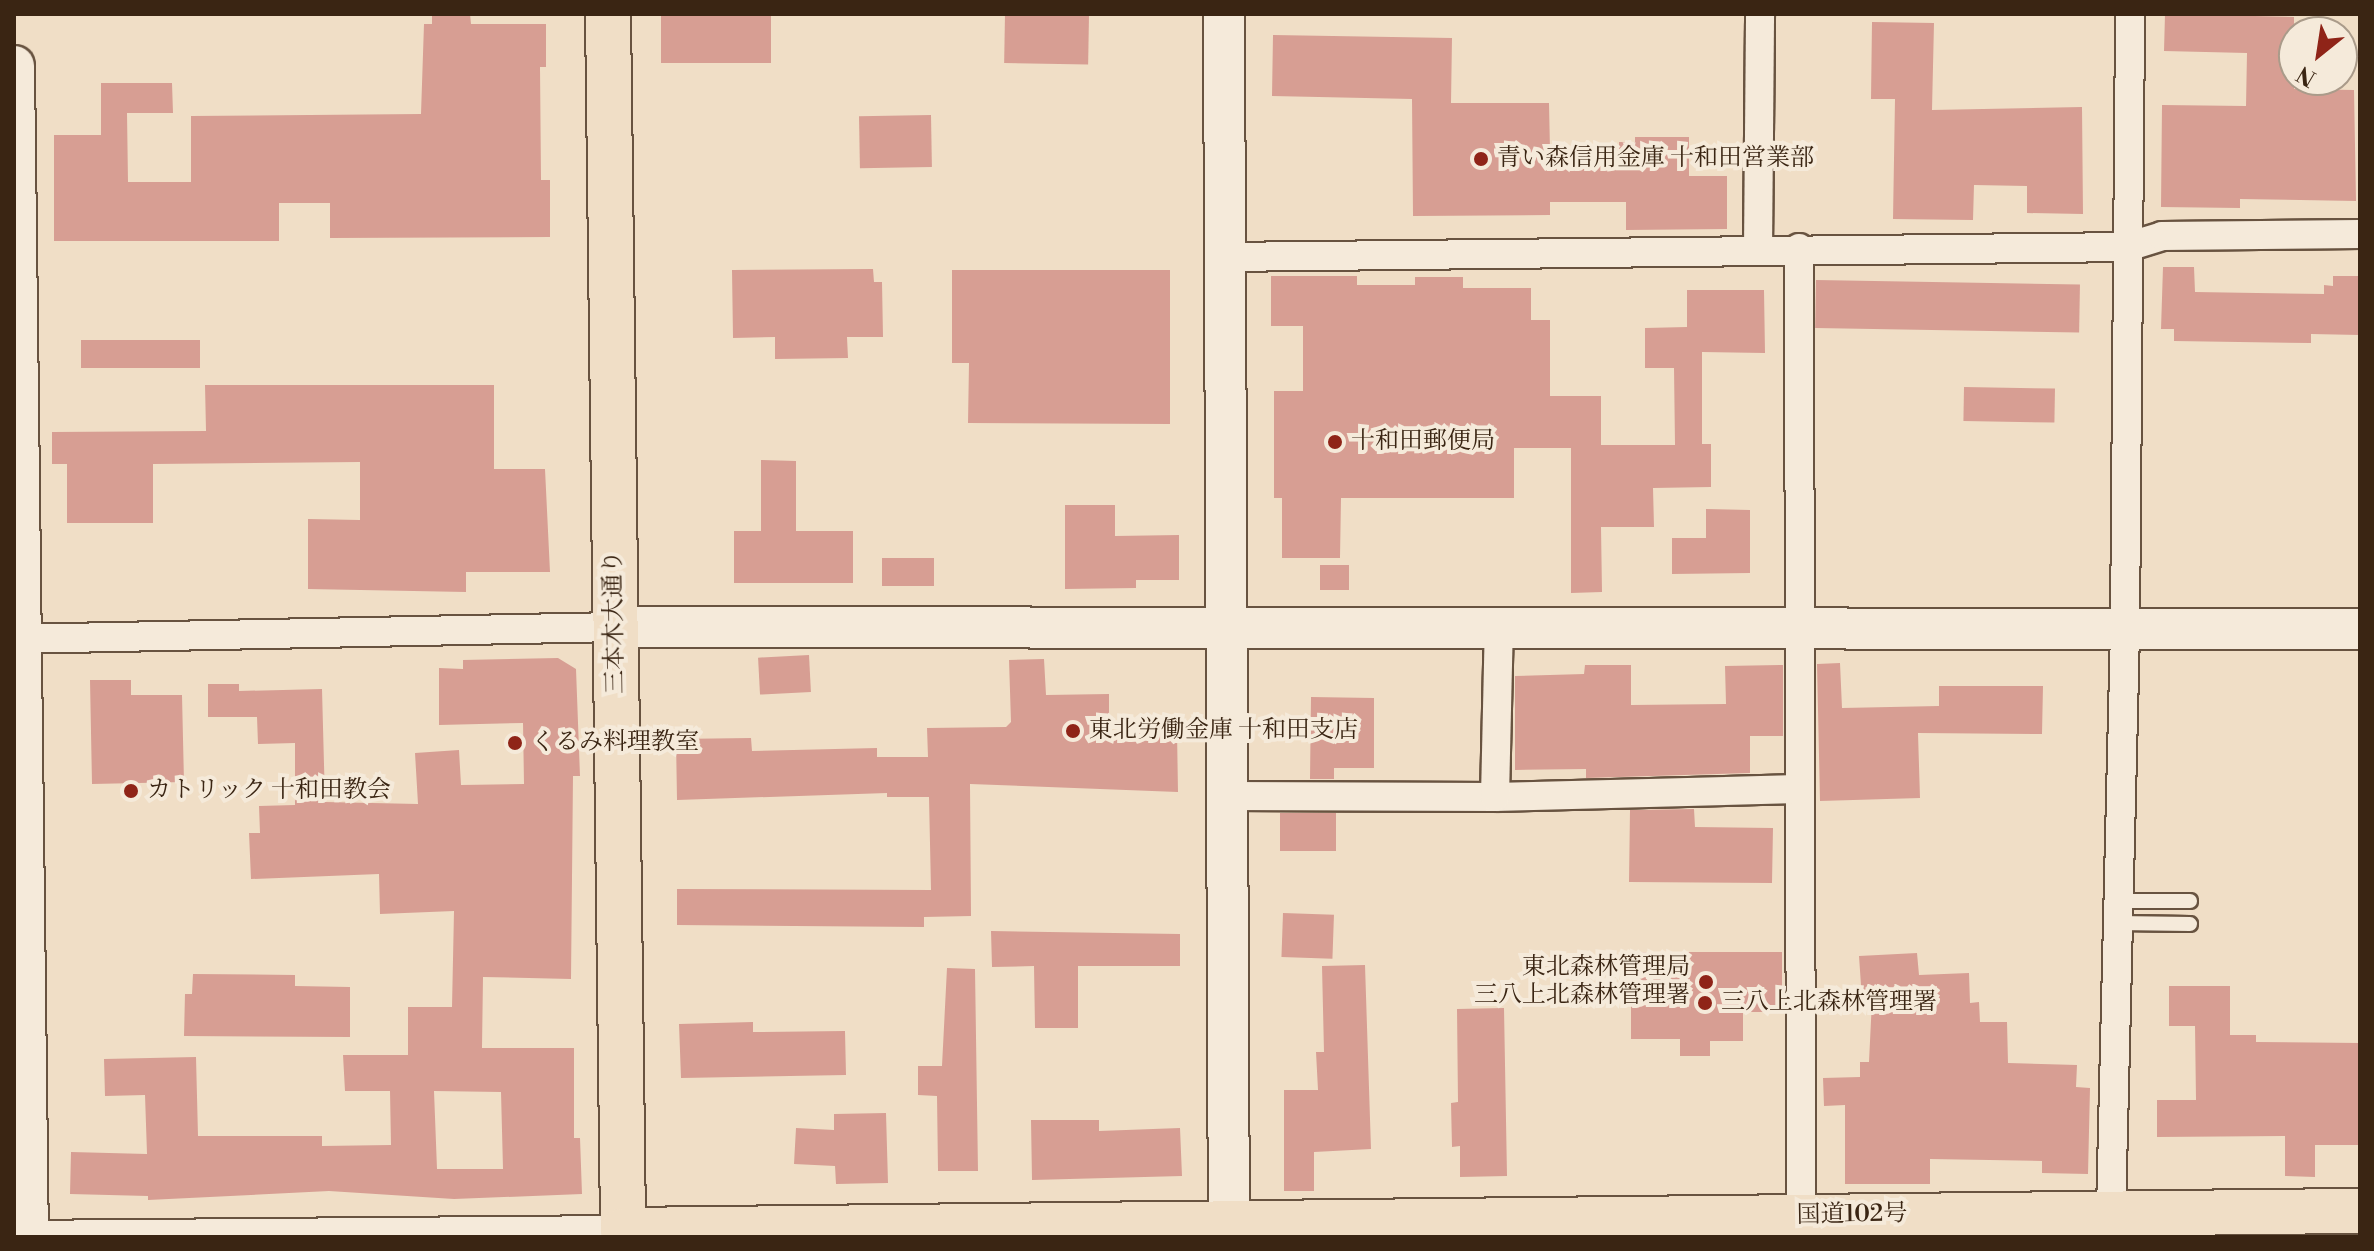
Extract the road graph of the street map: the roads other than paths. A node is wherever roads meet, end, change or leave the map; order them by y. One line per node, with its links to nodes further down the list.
1 (608, 14): 13 (highway, 三本木大通り)
2 (1224, 14): 10 (street)
3 (1760, 14): 9 (street)
4 (2130, 14): 7 (street)
5 (14, 66): 17 (street)
6 (2360, 234): 7 (street)
7 (2127, 247): 8 (street); 16 (street)
8 (1799, 248): 9 (street); 14 (street)
9 (1758, 249): 10 (street)
10 (1222, 257): 11 (street)
11 (1227, 625): 12 (street); 13 (street); 19 (street)
12 (1499, 625): 14 (street); 20 (street)
13 (616, 627): 17 (street); 27 (highway, 三本木大通り)
14 (1797, 628): 16 (street); 18 (street)
15 (2360, 629): 16 (street)
16 (2125, 630): 22 (street)
17 (19, 639): 29 (street)
18 (1798, 789): 20 (street); 26 (street)
19 (1229, 796): 20 (street); 28 (street)
20 (1495, 797)
21 (2190, 901): 22 (lane)
22 (2118, 912): 23 (lane); 25 (street)
23 (2190, 924)
24 (2360, 1211): 25 (highway, 国道102号)
25 (2111, 1212): 26 (highway, 国道102号)
26 (1801, 1226): 28 (highway, 国道102号)
27 (623, 1230): 28 (highway, 国道102号); 29 (street)
28 (1229, 1230)
29 (23, 1236)

